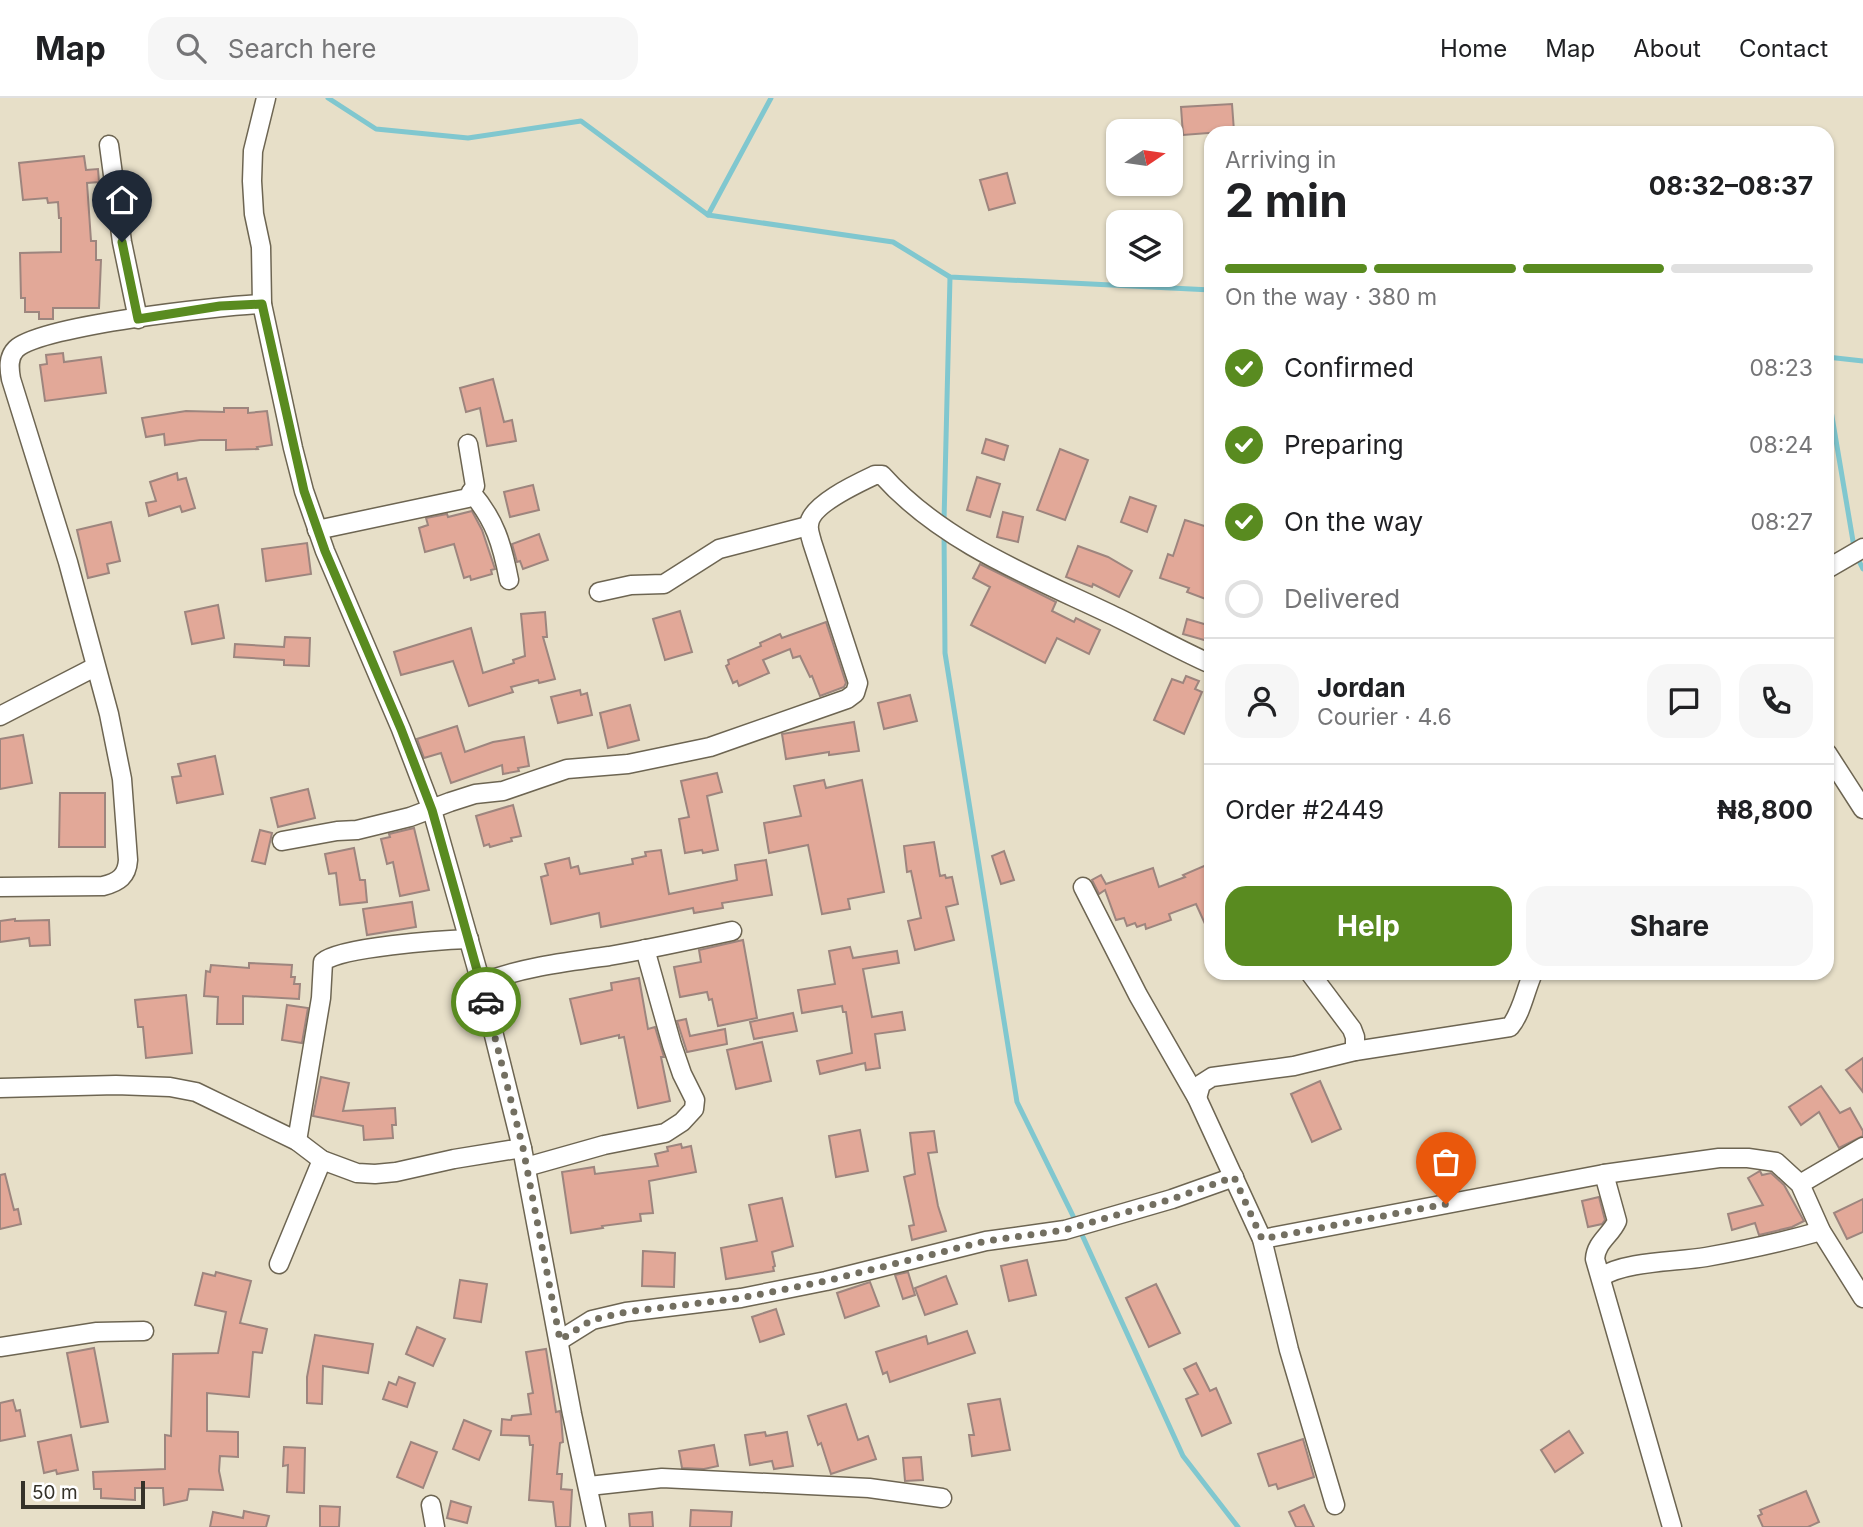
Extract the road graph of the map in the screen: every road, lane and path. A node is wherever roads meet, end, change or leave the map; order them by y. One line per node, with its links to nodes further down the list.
1 (266, 98): 3 (street)
2 (109, 145): 4 (street)
3 (262, 304): 4 (street); 9 (street)
4 (138, 319): 5 (street)
5 (6, 352): 15 (street)
6 (468, 444): 7 (street)
7 (471, 492): 9 (street); 12 (street)
8 (808, 526): 13 (street); 14 (street); 19 (street)
9 (317, 530): 19 (street)
10 (1863, 548): 11 (street)
11 (1834, 565)
12 (509, 580)
13 (599, 592)
14 (1204, 661)
15 (95, 667): 16 (street); 21 (street)
16 (0, 716)
17 (1834, 764): 18 (street)
18 (1863, 809)
19 (432, 810): 20 (street); 24 (street)
20 (282, 841)
21 (0, 887)
22 (1083, 887): 31 (street)
23 (732, 931): 25 (street)
24 (468, 939): 28 (street); 32 (street)
25 (645, 949): 28 (street); 36 (street)
26 (1315, 980): 29 (street)
27 (1530, 980): 29 (street)
28 (481, 983): 34 (street)
29 (1355, 1051): 31 (street)
30 (0, 1088): 32 (street)
31 (1197, 1098): 38 (street)
32 (297, 1141): 35 (street)
33 (1863, 1147): 39 (street)
34 (523, 1148): 35 (street); 36 (street)
35 (322, 1160): 42 (street)
36 (526, 1167): 46 (street)
37 (1604, 1174): 39 (street); 41 (street); 43 (street)
38 (1234, 1177): 41 (street); 46 (street)
39 (1800, 1184): 40 (street)
40 (1821, 1231): 43 (street); 44 (street)
41 (1262, 1239): 51 (street)
42 (279, 1264)
43 (1601, 1277): 54 (street)
44 (1863, 1298)
45 (144, 1331): 47 (street)
46 (560, 1340): 48 (street)
47 (0, 1347)
48 (589, 1486): 49 (street); 53 (street)
49 (942, 1498)
50 (431, 1505): 52 (street)
51 (1335, 1505)
52 (435, 1527)
53 (596, 1527)
54 (1672, 1527)

